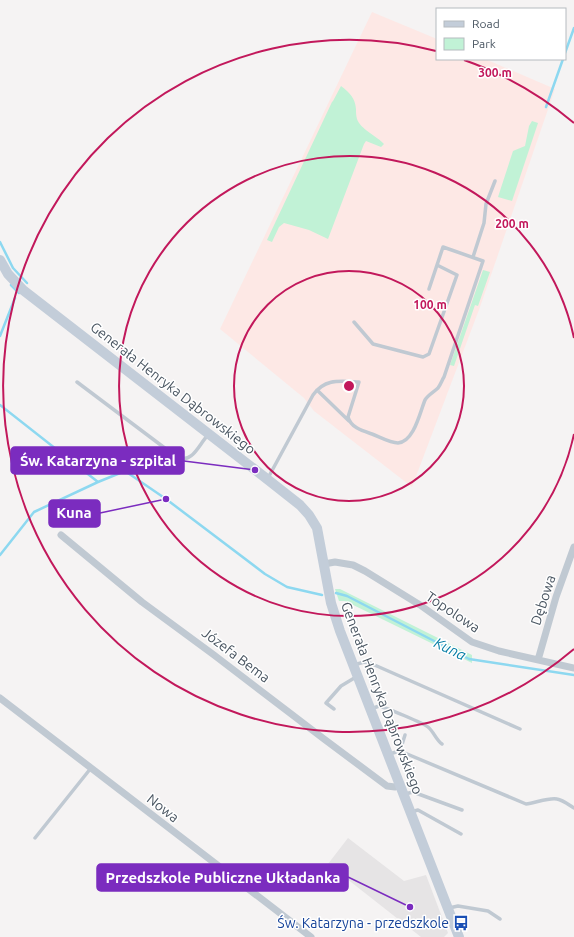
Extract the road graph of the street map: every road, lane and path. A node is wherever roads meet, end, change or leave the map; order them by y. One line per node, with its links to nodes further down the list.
1 (495, 181): 2 (lane)
2 (473, 257): 4 (lane); 9 (lane)
3 (0, 260): 10 (street, Generała Henryka Dąbrowskiego)
4 (437, 265): 5 (lane); 6 (lane)
5 (429, 289)
6 (354, 322)
7 (77, 382): 10 (lane)
8 (317, 390): 9 (lane); 9 (lane); 11 (lane)
9 (349, 422)
10 (209, 434): 11 (street, Generała Henryka Dąbrowskiego)
11 (267, 479): 14 (street, Generała Henryka Dąbrowskiego)
12 (61, 535): 28 (street, Józefa Bema)
13 (574, 547): 15 (street, Dębowa)
14 (324, 564): 15 (street, Topolowa); 16 (street, Generała Henryka Dąbrowskiego)
15 (538, 660): 17 (street, Topolowa)
16 (353, 665): 18 (street, Generała Henryka Dąbrowskiego); 22 (lane)
17 (574, 668)
18 (358, 677): 20 (lane); 21 (street, Generała Henryka Dąbrowskiego)
19 (0, 698): 27 (street, Nowa)
20 (334, 709)
21 (370, 710): 24 (lane); 26 (street, Generała Henryka Dąbrowskiego)
22 (520, 729)
23 (405, 735): 25 (lane)
24 (442, 744)
25 (400, 751): 26 (lane); 30 (lane)
26 (388, 755): 28 (street, Generała Henryka Dąbrowskiego)
27 (91, 768): 34 (lane); 37 (street, Nowa)
28 (400, 785): 29 (street, Generała Henryka Dąbrowskiego)
29 (404, 795): 31 (lane); 32 (street, Generała Henryka Dąbrowskiego)
30 (574, 808)
31 (462, 810)
32 (410, 812): 33 (lane); 35 (street, Generała Henryka Dąbrowskiego)
33 (461, 834)
34 (35, 838)
35 (448, 908): 36 (lane); 38 (street, Generała Henryka Dąbrowskiego)
36 (500, 919)
37 (311, 937)
38 (459, 937)

